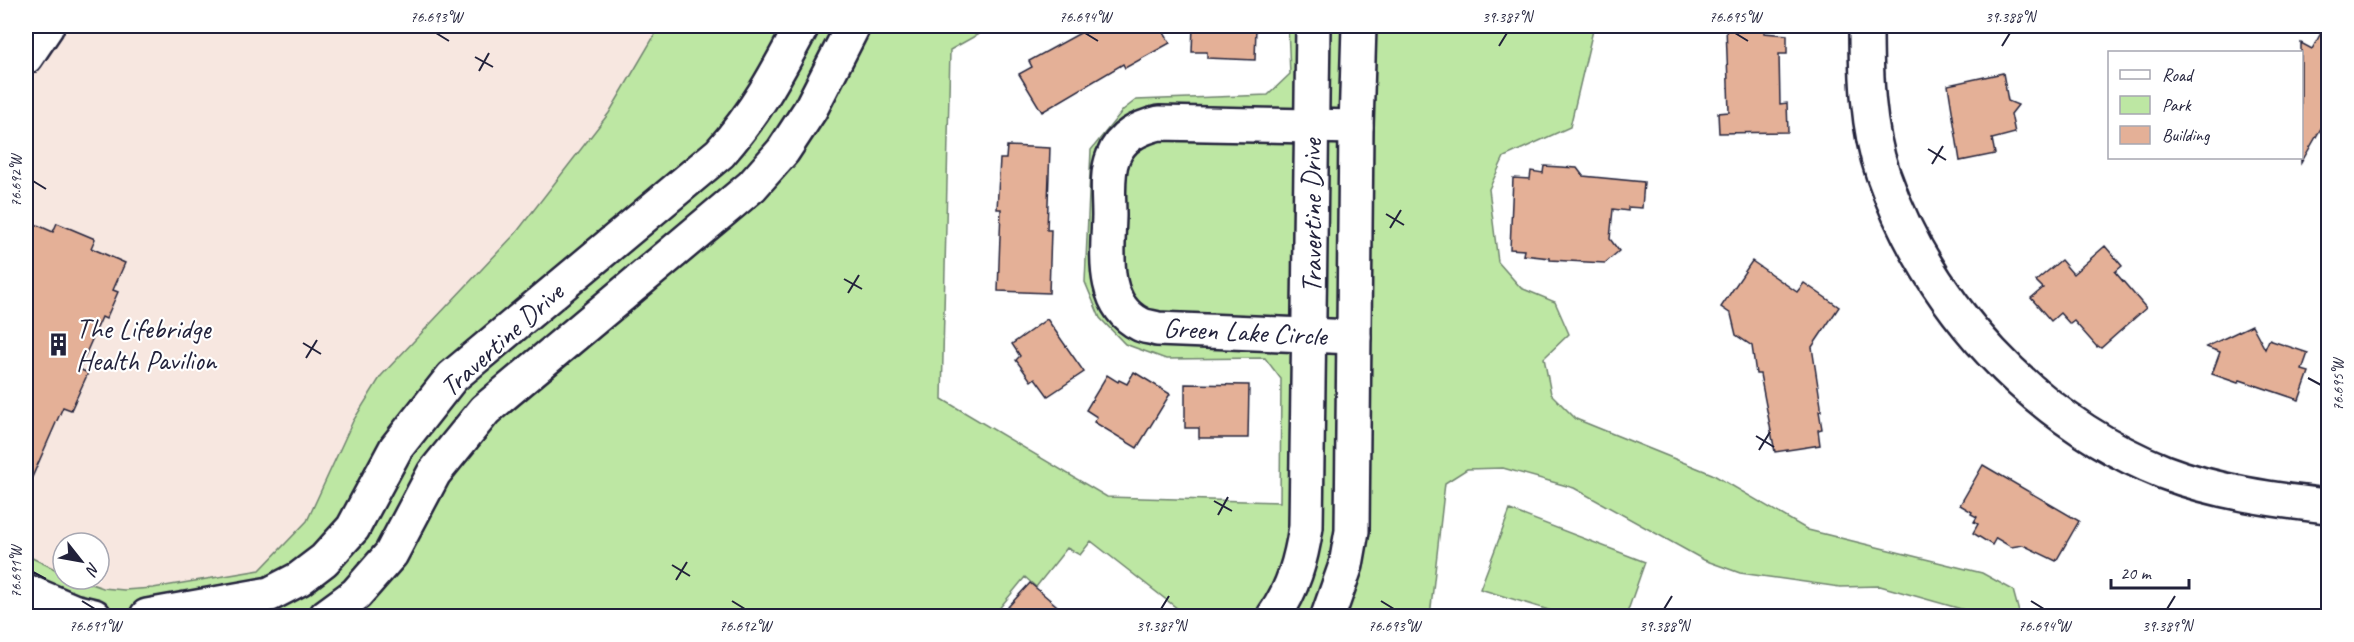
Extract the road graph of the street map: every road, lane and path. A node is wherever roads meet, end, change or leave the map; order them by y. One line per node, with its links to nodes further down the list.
1 (47, 26): 7 (street)
2 (802, 26): 15 (street, Travertine Drive)
3 (854, 26): 16 (street, Travertine Drive)
4 (1313, 26): 8 (street, Travertine Drive)
5 (1359, 26): 9 (street, Travertine Drive)
6 (1866, 26): 12 (street)
7 (26, 57)
8 (1311, 126): 9 (street, Green Lake Circle); 10 (street, Travertine Drive); 10 (street, Green Lake Circle)
9 (1356, 127): 11 (street, Travertine Drive)
10 (1310, 335): 11 (street, Green Lake Circle); 17 (street, Travertine Drive)
11 (1354, 337): 18 (street, Travertine Drive)
12 (2328, 506)
13 (27, 597): 14 (street)
14 (94, 616)
15 (147, 616)
16 (326, 616)
17 (1274, 616)
18 (1328, 616)

